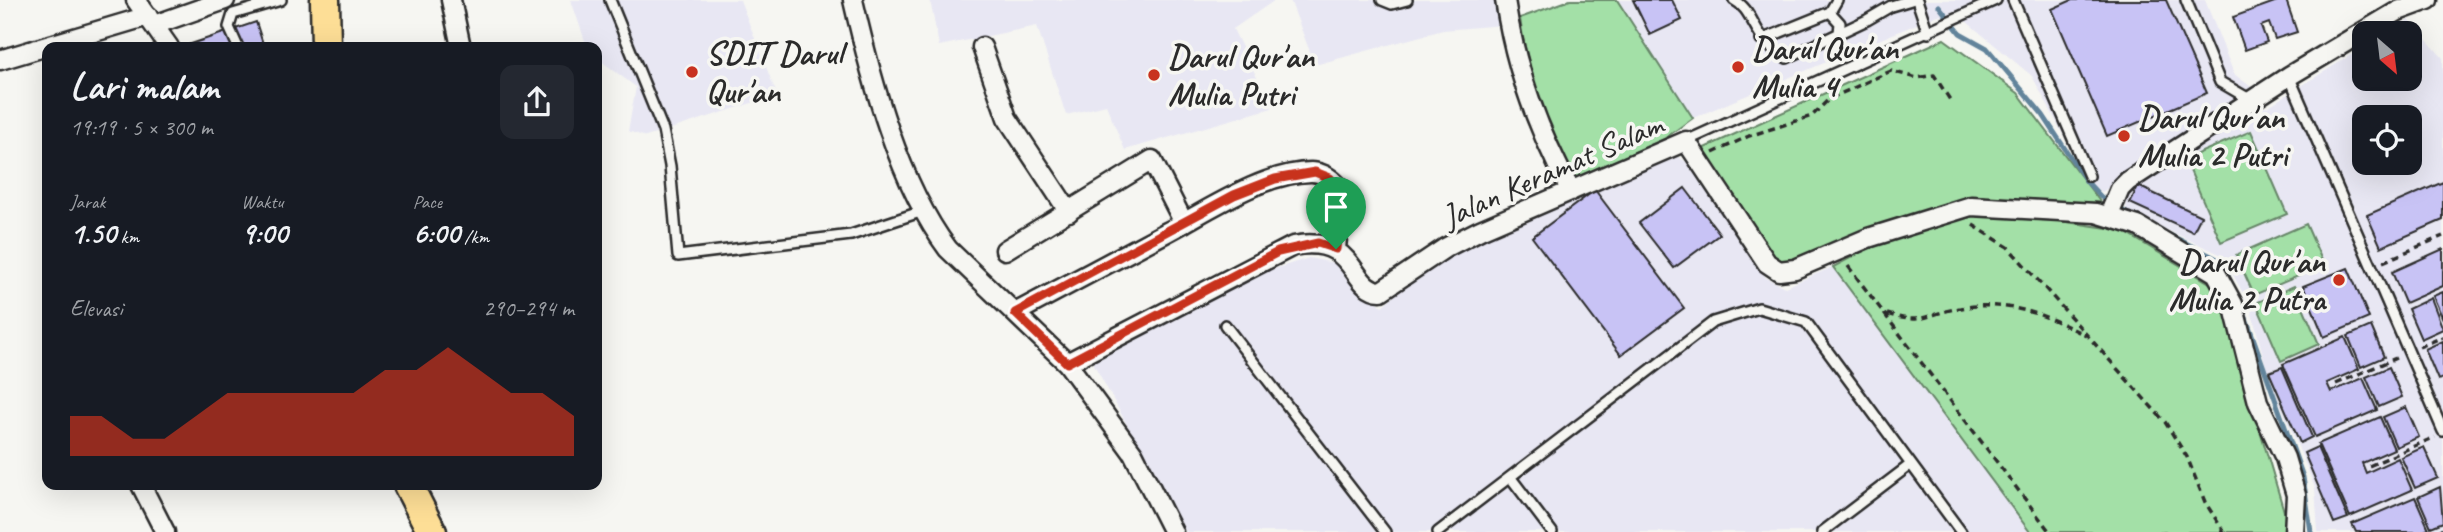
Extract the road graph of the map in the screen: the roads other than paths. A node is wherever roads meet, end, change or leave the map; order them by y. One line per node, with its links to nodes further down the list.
1 (136, 0): 20 (street)
2 (225, 0): 20 (street)
3 (281, 0): 26 (lane)
4 (325, 0): 27 (main road)
5 (451, 0): 28 (street)
6 (610, 0): 38 (lane)
7 (853, 0): 38 (street)
8 (1382, 0): 9 (lane)
9 (1406, 0)
10 (1505, 0): 36 (street)
11 (1734, 0): 23 (lane)
12 (1837, 0): 19 (lane)
13 (1911, 0): 21 (lane)
14 (1917, 0): 22 (lane)
15 (1996, 0): 22 (lane)
16 (2013, 0): 35 (lane)
17 (2186, 0): 33 (lane)
18 (2428, 0): 32 (street)
19 (1829, 12): 21 (lane); 23 (lane)
20 (151, 20): 24 (street); 25 (street)
21 (1839, 33): 23 (lane)
22 (1928, 33): 34 (lane)
23 (1761, 40)
24 (68, 42)
25 (166, 42)
26 (236, 42)
27 (326, 42)
28 (460, 42)
29 (982, 47): 39 (street)
30 (42, 49): 31 (street)
31 (0, 60)
32 (2289, 76): 33 (street); 46 (lane)
33 (2251, 100): 37 (street)
34 (1686, 141): 36 (street, Jalan Keramat Salam); 37 (street, Jalan Keramat Salam)
35 (2090, 176)
36 (1571, 191): 41 (street, Jalan Keramat Salam)
37 (2113, 207): 59 (street, Jalan Keramat Salam)
38 (923, 212): 43 (street)
39 (1069, 212): 40 (street); 42 (street)
40 (1184, 223): 41 (street); 43 (street)
41 (1336, 249): 45 (street)
42 (1005, 250)
43 (1015, 313): 45 (street)
44 (1225, 325): 54 (lane)
45 (1067, 363): 53 (street)
46 (2443, 432)
47 (1910, 465): 48 (lane); 57 (lane); 58 (lane)
48 (1511, 478): 55 (lane); 56 (lane)
49 (144, 490): 51 (street)
50 (411, 490): 52 (main road)
51 (165, 532)
52 (432, 532)
53 (1173, 532)
54 (1385, 532)
55 (1438, 532)
56 (1552, 532)
57 (1822, 532)
58 (1961, 532)
59 (2294, 532)

